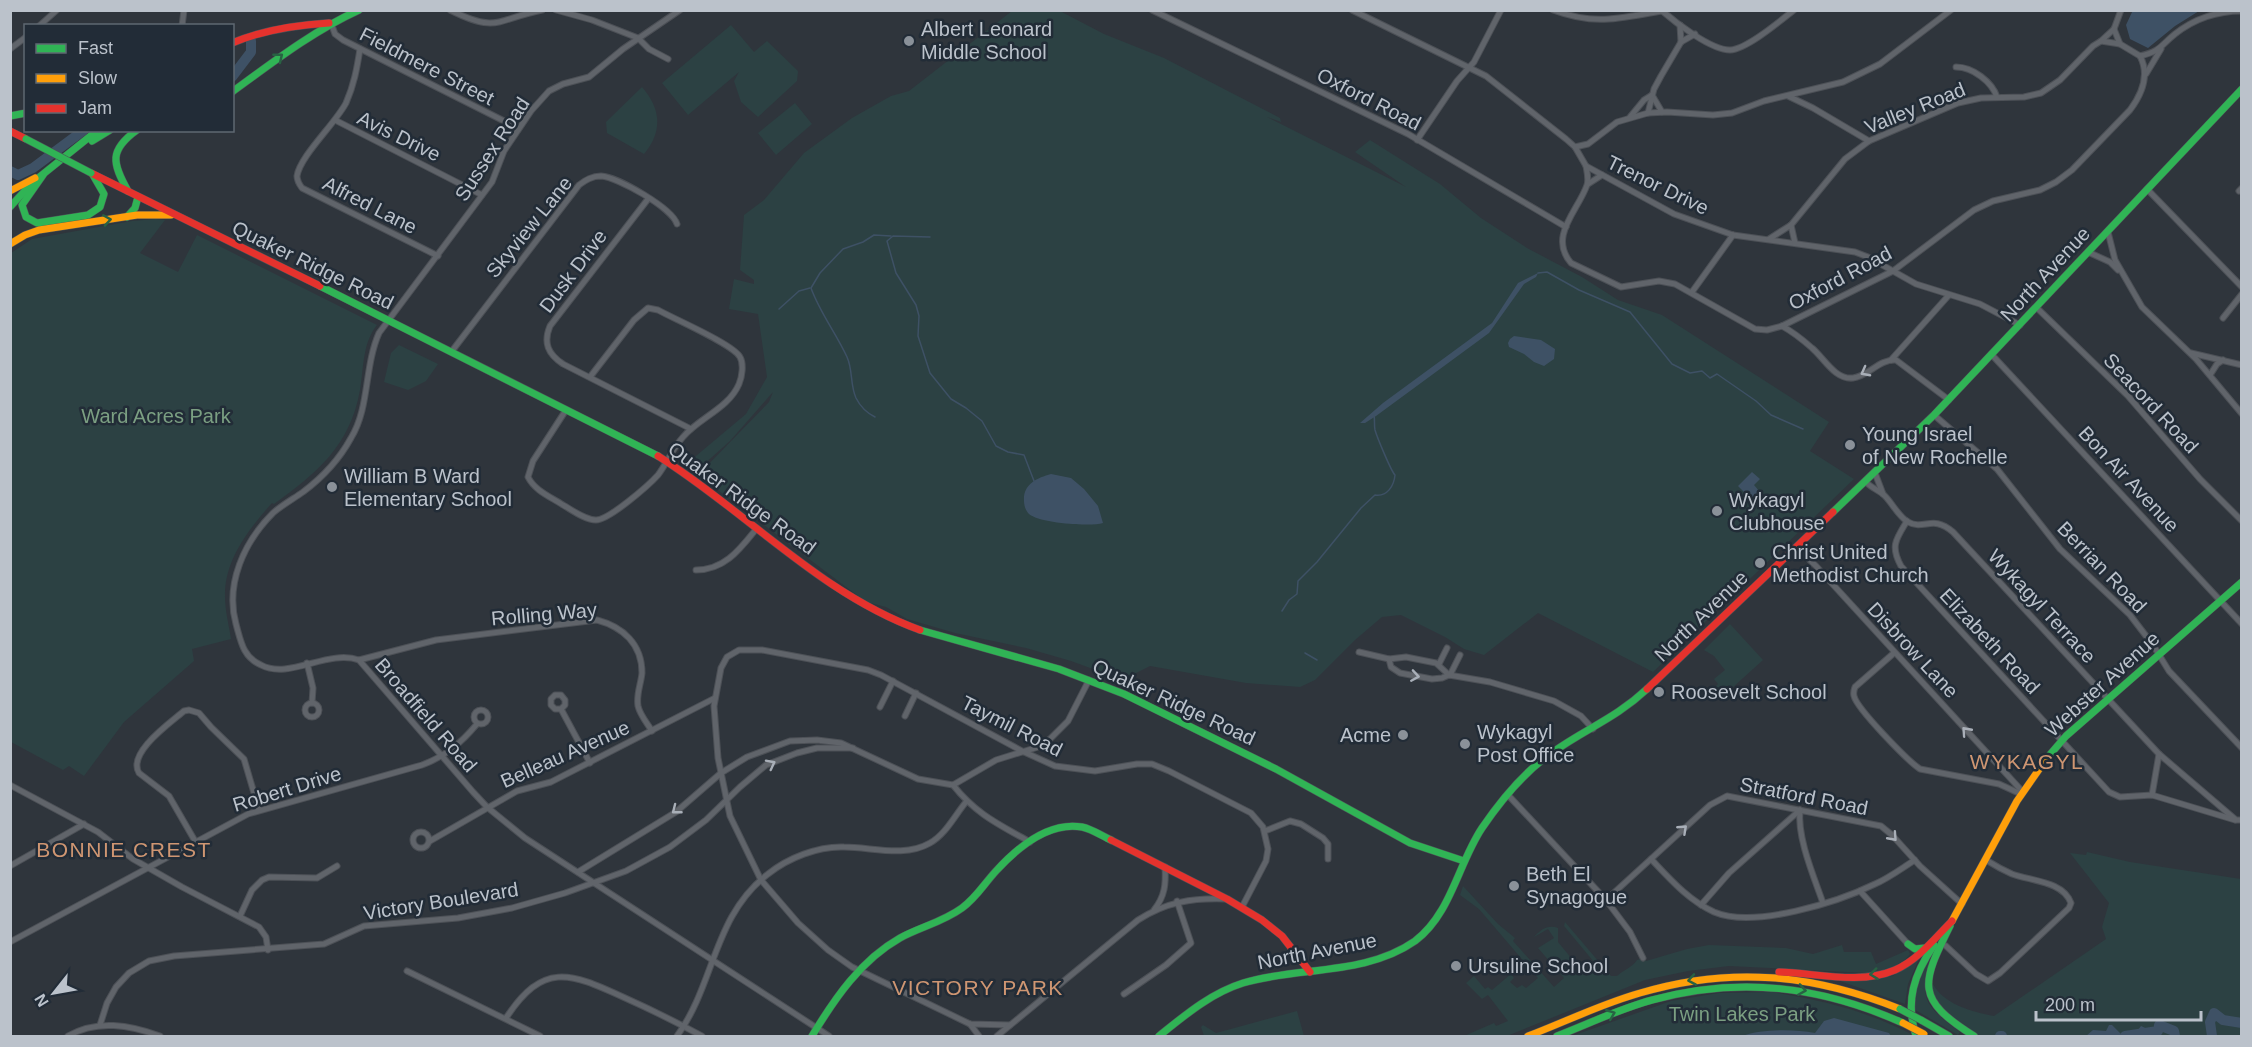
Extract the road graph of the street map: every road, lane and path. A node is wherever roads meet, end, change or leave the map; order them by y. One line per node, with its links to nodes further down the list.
1 (57, 10): 18 (street)
2 (359, 10): 17 (main road)
3 (450, 10): 4 (street)
4 (542, 10)
5 (556, 10): 23 (street)
6 (680, 10): 23 (street, Sussex Road)
7 (1152, 10): 50 (street, Oxford Road)
8 (1352, 10): 33 (street, Trenor Drive)
9 (1501, 10): 33 (street)
10 (1553, 10): 16 (street)
11 (1794, 10): 21 (street)
12 (1951, 10): 39 (street)
13 (2121, 10): 20 (street, Valley Road)
14 (1662, 11): 16 (street); 19 (street)
15 (2241, 11): 28 (street)
16 (1639, 13)
17 (331, 23): 25 (main road); 30 (street, Fieldmere Street); 37 (main road, one-way to 17)
18 (41, 24)
19 (1680, 25): 21 (street); 26 (street)
20 (2114, 28): 24 (street, Valley Road); 27 (street)
21 (1695, 34): 26 (street)
22 (24, 38): 29 (street)
23 (638, 38): 32 (street); 45 (street, Sussex Road)
24 (2101, 41): 27 (street); 40 (street, Valley Road)
25 (235, 42)
26 (1681, 42): 38 (street)
27 (2121, 44): 31 (street)
28 (2162, 48): 31 (street); 35 (street, Oxford Road)
29 (10, 49)
30 (360, 49): 44 (street, Alfred Lane); 45 (street, Fieldmere Street)
31 (2140, 56): 35 (street)
32 (668, 59)
33 (1469, 67): 50 (street); 53 (street, Trenor Drive)
34 (1956, 67): 40 (street)
35 (2145, 76): 80 (street, Oxford Road)
36 (2241, 89): 61 (main road, North Avenue)
37 (234, 91)
38 (1652, 95): 41 (street); 42 (street); 43 (street)
39 (1788, 96): 41 (street); 51 (street)
40 (1997, 97): 51 (street, Valley Road)
41 (1662, 112): 42 (street)
42 (1648, 113): 43 (street)
43 (1629, 118): 52 (street)
44 (335, 120): 64 (street, Avis Drive); 79 (street, Alfred Lane)
45 (518, 128): 64 (street, Sussex Road)
46 (10, 131): 57 (main road, Quaker Ridge Road, bridge)
47 (96, 132): 54 (main road)
48 (107, 132): 54 (main road)
49 (134, 132): 63 (main road)
50 (1417, 140): 72 (street, Oxford Road)
51 (1869, 141): 71 (street, Valley Road)
52 (1588, 144): 53 (street); 55 (street)
53 (1575, 147): 55 (street, Trenor Drive)
54 (79, 148): 58 (main road)
55 (1582, 157): 56 (street, Trenor Drive)
56 (1586, 166): 59 (street, Trenor Drive); 60 (street)
57 (91, 173): 58 (main road); 63 (main road, Quaker Ridge Road)
58 (43, 175): 62 (main road); 67 (main road)
59 (1602, 175): 60 (street); 74 (street, Trenor Drive)
60 (1588, 184): 72 (street, Oxford Road)
61 (2147, 189): 73 (main road, North Avenue); 82 (street)
62 (10, 191)
63 (128, 191): 65 (main road, Quaker Ridge Road)
64 (483, 195): 79 (street, Sussex Road)
65 (138, 197): 68 (main road, Quaker Ridge Road); 69 (main road)
66 (648, 199): 70 (street, Skyview Lane); 91 (street, Skyview Lane); 98 (street, Dusk Drive)
67 (10, 207)
68 (174, 214): 69 (main road); 88 (main road, Quaker Ridge Road)
69 (127, 217): 77 (main road, one-way to 69)
70 (677, 224)
71 (1791, 225): 75 (street, Valley Road); 76 (street)
72 (1566, 227): 83 (street, Oxford Road)
73 (2108, 232): 78 (main road, North Avenue); 81 (street)
74 (1733, 235): 75 (street, Trenor Drive); 83 (street)
75 (1768, 239): 76 (street, Trenor Drive)
76 (1794, 243): 80 (street, Trenor Drive)
77 (10, 244)
78 (2088, 252): 81 (street); 86 (main road, North Avenue)
79 (438, 256): 88 (street, Sussex Road)
80 (1893, 271): 85 (street, Trenor Drive); 90 (street, Oxford Road)
81 (2120, 271): 92 (street)
82 (2241, 287)
83 (1692, 292): 90 (street, Oxford Road)
84 (2241, 294): 87 (street)
85 (1949, 295): 89 (street, Trenor Drive); 94 (street)
86 (2037, 308): 89 (main road, North Avenue); 109 (street, Seacord Road)
87 (2223, 318)
88 (389, 320): 91 (main road, Quaker Ridge Road); 123 (street, Broadfield Road)
89 (2020, 325): 93 (main road, North Avenue)
90 (1782, 326): 94 (street, one-way to 90)
91 (452, 351): 100 (main road, Quaker Ridge Road)
92 (2189, 353): 95 (street); 97 (street)
93 (1992, 355): 99 (main road, North Avenue); 114 (street, Bon Air Avenue)
94 (1891, 360): 99 (street)
95 (2223, 360): 96 (street); 97 (street)
96 (2241, 365)
97 (2210, 375): 101 (street)
98 (590, 377): 103 (street, Dusk Drive); 103 (street)
99 (1949, 400): 102 (main road, North Avenue)
100 (566, 410): 104 (main road, Quaker Ridge Road); 104 (street)
101 (2241, 414)
102 (1934, 415): 105 (main road, North Avenue); 120 (street, Berrian Road)
103 (691, 429): 104 (street)
104 (667, 462): 110 (main road, Quaker Ridge Road)
105 (1875, 473): 106 (main road, North Avenue); 107 (street)
106 (1866, 482): 107 (street); 111 (main road, North Avenue)
107 (1883, 494): 108 (street)
108 (1907, 521): 130 (street, Wykagyl Terrace); 138 (street, Elizabeth Road)
109 (2241, 521)
110 (757, 528): 112 (street); 126 (main road, Quaker Ridge Road)
111 (1796, 547): 118 (street, Disbrow Lane); 136 (main road, North Avenue)
112 (696, 570)
113 (2241, 582): 114 (main road, Webster Avenue)
114 (2221, 600): 115 (street, Bon Air Avenue); 120 (main road, Webster Avenue)
115 (2241, 624)
116 (1447, 648): 124 (street)
117 (1359, 652): 121 (street)
118 (1894, 653): 146 (street, Disbrow Lane, one-way to 118); 147 (street)
119 (1460, 655): 125 (street)
120 (2159, 655): 130 (main road, Webster Avenue); 140 (street, Berrian Road)
121 (1389, 659): 124 (street); 125 (street, one-way to 125)
122 (359, 660): 123 (street, Broadfield Road); 137 (street, Rolling Way); 143 (street, Broadfield Road)
123 (308, 663): 131 (street)
124 (1439, 664): 125 (street)
125 (1449, 675): 136 (street)
126 (1089, 680): 141 (street); 168 (main road, Quaker Ridge Road)
127 (893, 681): 128 (street, Taymil Road); 129 (street, Taymil Road); 132 (street)
128 (916, 693): 134 (street); 141 (street, Taymil Road)
129 (715, 698): 137 (street, Belleau Avenue); 145 (street)
130 (2108, 699): 138 (main road, Webster Avenue); 142 (street, Wykagyl Terrace)
131 (312, 703)
132 (880, 707)
133 (561, 709): 144 (street)
134 (905, 716)
135 (477, 724): 143 (street, Robert Drive)
136 (1593, 729): 151 (main road, North Avenue)
137 (652, 731): 144 (street, Belleau Avenue)
138 (2062, 740): 150 (main road, Webster Avenue); 152 (street, Elizabeth Road)
139 (853, 748): 145 (street); 148 (street); 153 (street, Victory Boulevard, one-way to 139)
140 (2241, 748)
141 (1022, 751): 148 (street); 160 (street, Taymil Road)
142 (2159, 754): 152 (street); 158 (street, Wykagyl Terrace)
143 (442, 757): 155 (street, Broadfield Road); 156 (street, Robert Drive)
144 (590, 763): 155 (street, Belleau Avenue)
145 (721, 772): 153 (street); 173 (street, one-way to 173)
146 (2005, 774): 147 (street); 150 (street, Disbrow Lane)
147 (1999, 784): 150 (street)
148 (953, 785): 154 (street)
149 (11, 786): 159 (street)
150 (2022, 793): 167 (main road, Webster Avenue)
151 (1508, 795): 168 (main road, North Avenue); 178 (street)
152 (2152, 795): 158 (street, Elizabeth Road)
153 (726, 801): 174 (street); 175 (street, Victory Boulevard)
154 (966, 802): 163 (street); 174 (street)
155 (487, 807): 162 (street, Belleau Avenue); 173 (street, Broadfield Road)
156 (260, 810): 161 (street, Robert Drive); 161 (street)
157 (1800, 810): 165 (street, Stratford Road, one-way to 157); 166 (street, Stratford Road, one-way to 166); 180 (street); 182 (street)
158 (2239, 820)
159 (84, 824): 169 (street); 172 (street)
160 (1265, 831): 164 (street); 183 (street)
161 (195, 841): 172 (street, Robert Drive)
162 (430, 841)
163 (1029, 842): 171 (main road); 194 (main road)
164 (1328, 859)
165 (1651, 859): 178 (street); 182 (street)
166 (1915, 860): 176 (street); 181 (street, Stratford Road)
167 (1986, 860): 181 (main road, Webster Avenue); 189 (street)
168 (1464, 861): 196 (main road, North Avenue)
169 (10, 866)
170 (337, 866): 185 (street)
171 (1165, 867): 177 (main road); 184 (street)
172 (148, 868): 185 (street); 187 (street, Robert Drive)
173 (578, 872): 175 (street, Broadfield Road)
174 (761, 880): 193 (street); 194 (street)
175 (595, 884): 191 (street, Victory Boulevard); 193 (street, Broadfield Road)
176 (1860, 891): 180 (street); 188 (street)
177 (1227, 899): 179 (street); 183 (main road)
178 (1606, 900): 192 (street)
179 (1178, 901): 184 (street); 198 (street)
180 (1824, 903): 182 (street)
181 (1962, 904): 186 (main road, Webster Avenue)
182 (1701, 905)
183 (1242, 907): 196 (main road)
184 (1153, 910): 202 (street)
185 (240, 916): 191 (street)
186 (1952, 921): 190 (main road); 218 (main road); 220 (main road)
187 (10, 942)
188 (1908, 944): 190 (main road)
189 (1946, 946)
190 (1925, 948): 197 (main road, one-way to 197)
191 (268, 950): 201 (street, Victory Boulevard)
192 (1643, 958)
193 (713, 962): 203 (street); 204 (street, Broadfield Road)
194 (860, 970): 200 (street); 204 (main road)
195 (407, 971): 199 (street)
196 (1310, 972): 215 (main road, North Avenue)
197 (1750, 975): 216 (main road, one-way to 216); 219 (main road, bridge)
198 (1124, 994)
199 (506, 1018): 203 (street); 208 (street)
200 (970, 1024): 202 (street); 213 (street)
201 (100, 1025): 206 (street); 207 (street)
202 (1010, 1025): 214 (street)
203 (684, 1027): 209 (street); 210 (street)
204 (817, 1029): 211 (main road); 212 (street, Broadfield Road)
205 (1926, 1035): 217 (main road, one-way to 205, bridge)
206 (68, 1036)
207 (160, 1036)
208 (540, 1036)
209 (677, 1036)
210 (702, 1036)
211 (812, 1036)
212 (829, 1036)
213 (979, 1036)
214 (996, 1036)
215 (1159, 1036)
216 (1528, 1036)
217 (1557, 1036)
218 (1916, 1036)
219 (1949, 1036)
220 (1973, 1036)

